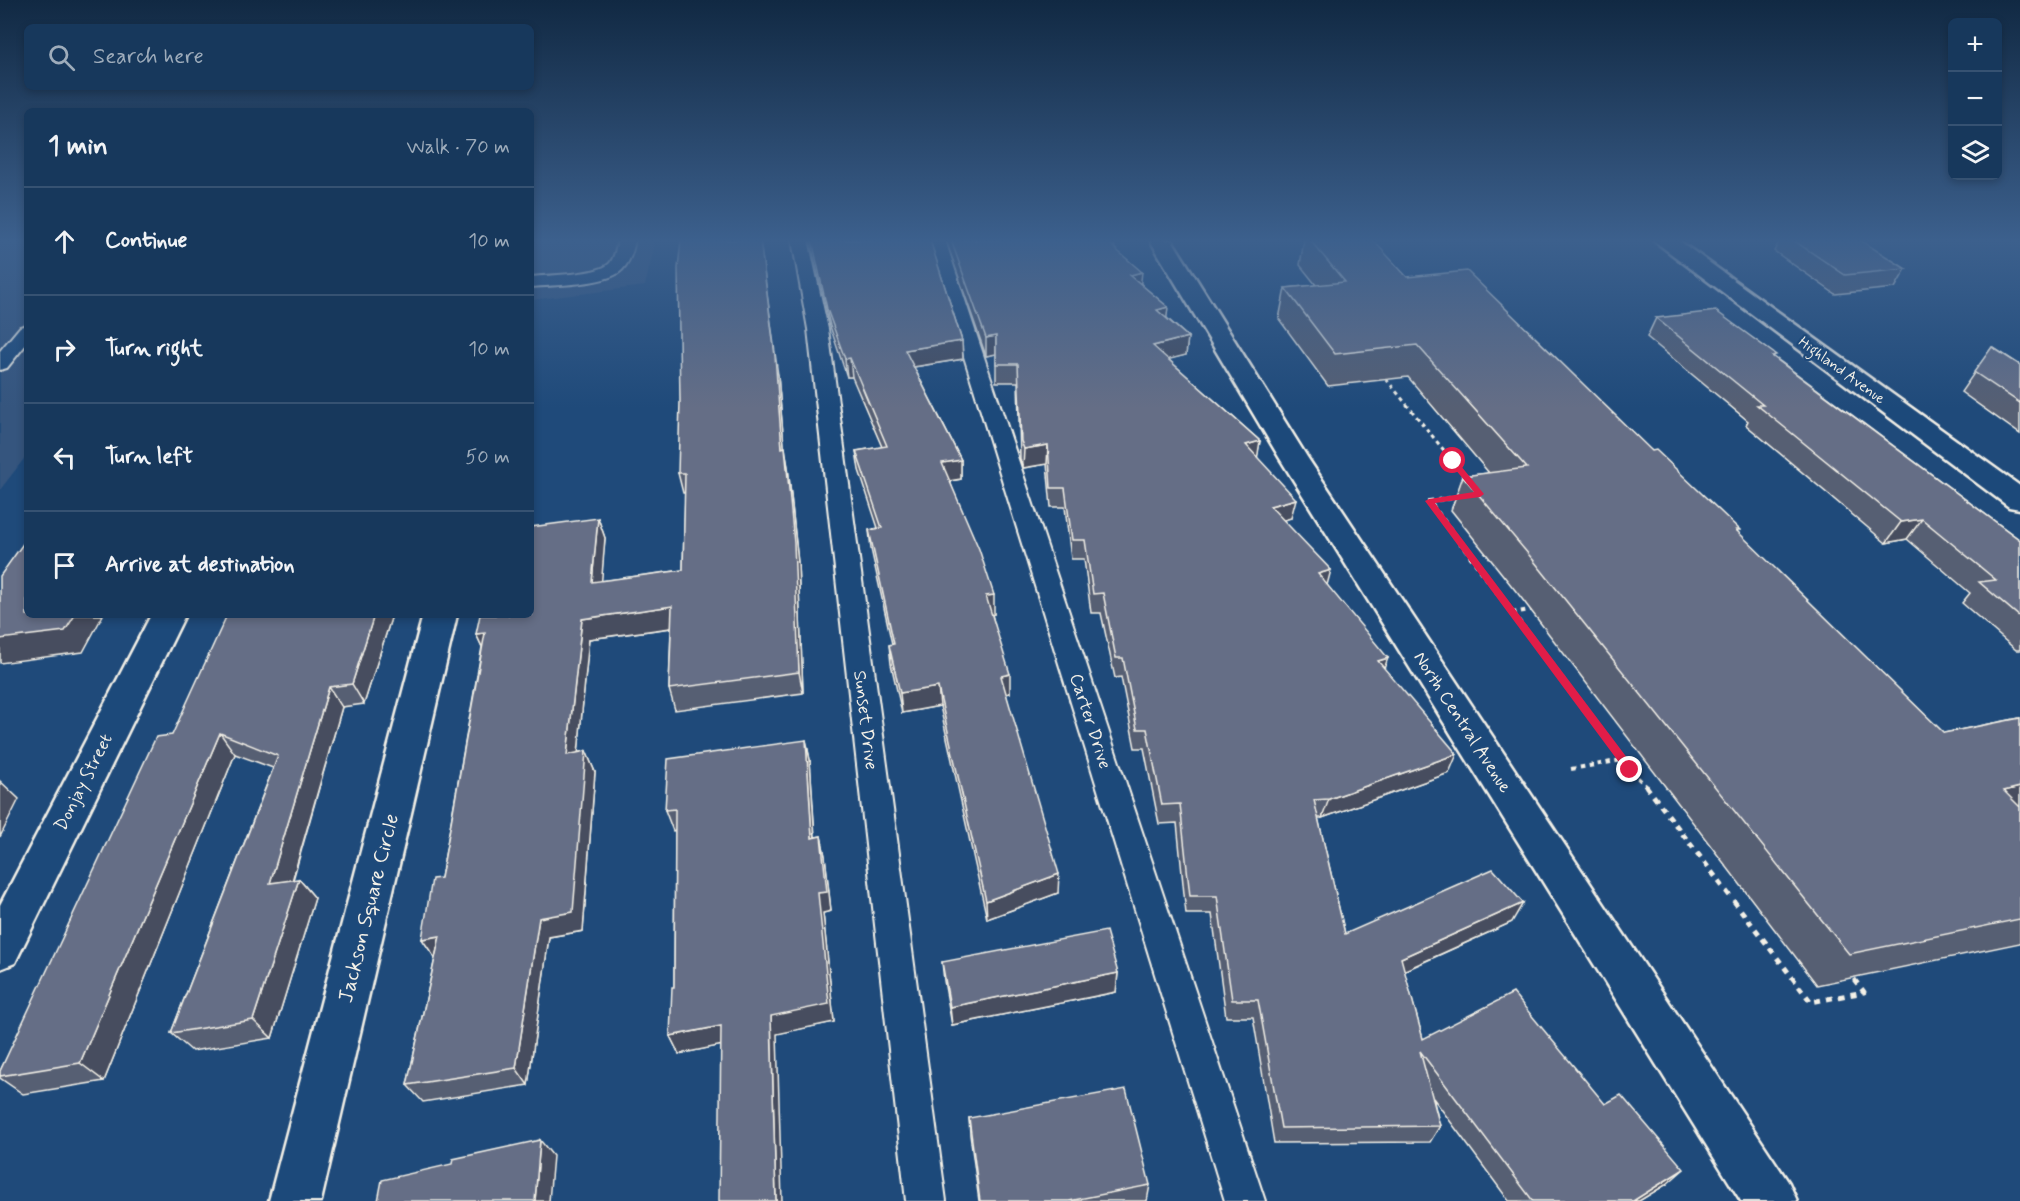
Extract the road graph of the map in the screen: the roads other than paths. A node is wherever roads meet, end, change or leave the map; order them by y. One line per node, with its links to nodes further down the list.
1 (811, 296): 12 (lane, Sunset Drive)
2 (954, 296): 13 (lane, Carter Drive)
3 (1195, 296): 14 (street, North Central Avenue)
4 (1741, 296): 7 (street, Highland Avenue)
5 (24, 335): 6 (lane)
6 (0, 364)
7 (2020, 500)
8 (166, 618): 10 (street, Donjay Street)
9 (439, 618): 11 (street, Jackson Square Circle)
10 (0, 949)
11 (295, 1201)
12 (926, 1201)
13 (1245, 1201)
14 (1771, 1201)

